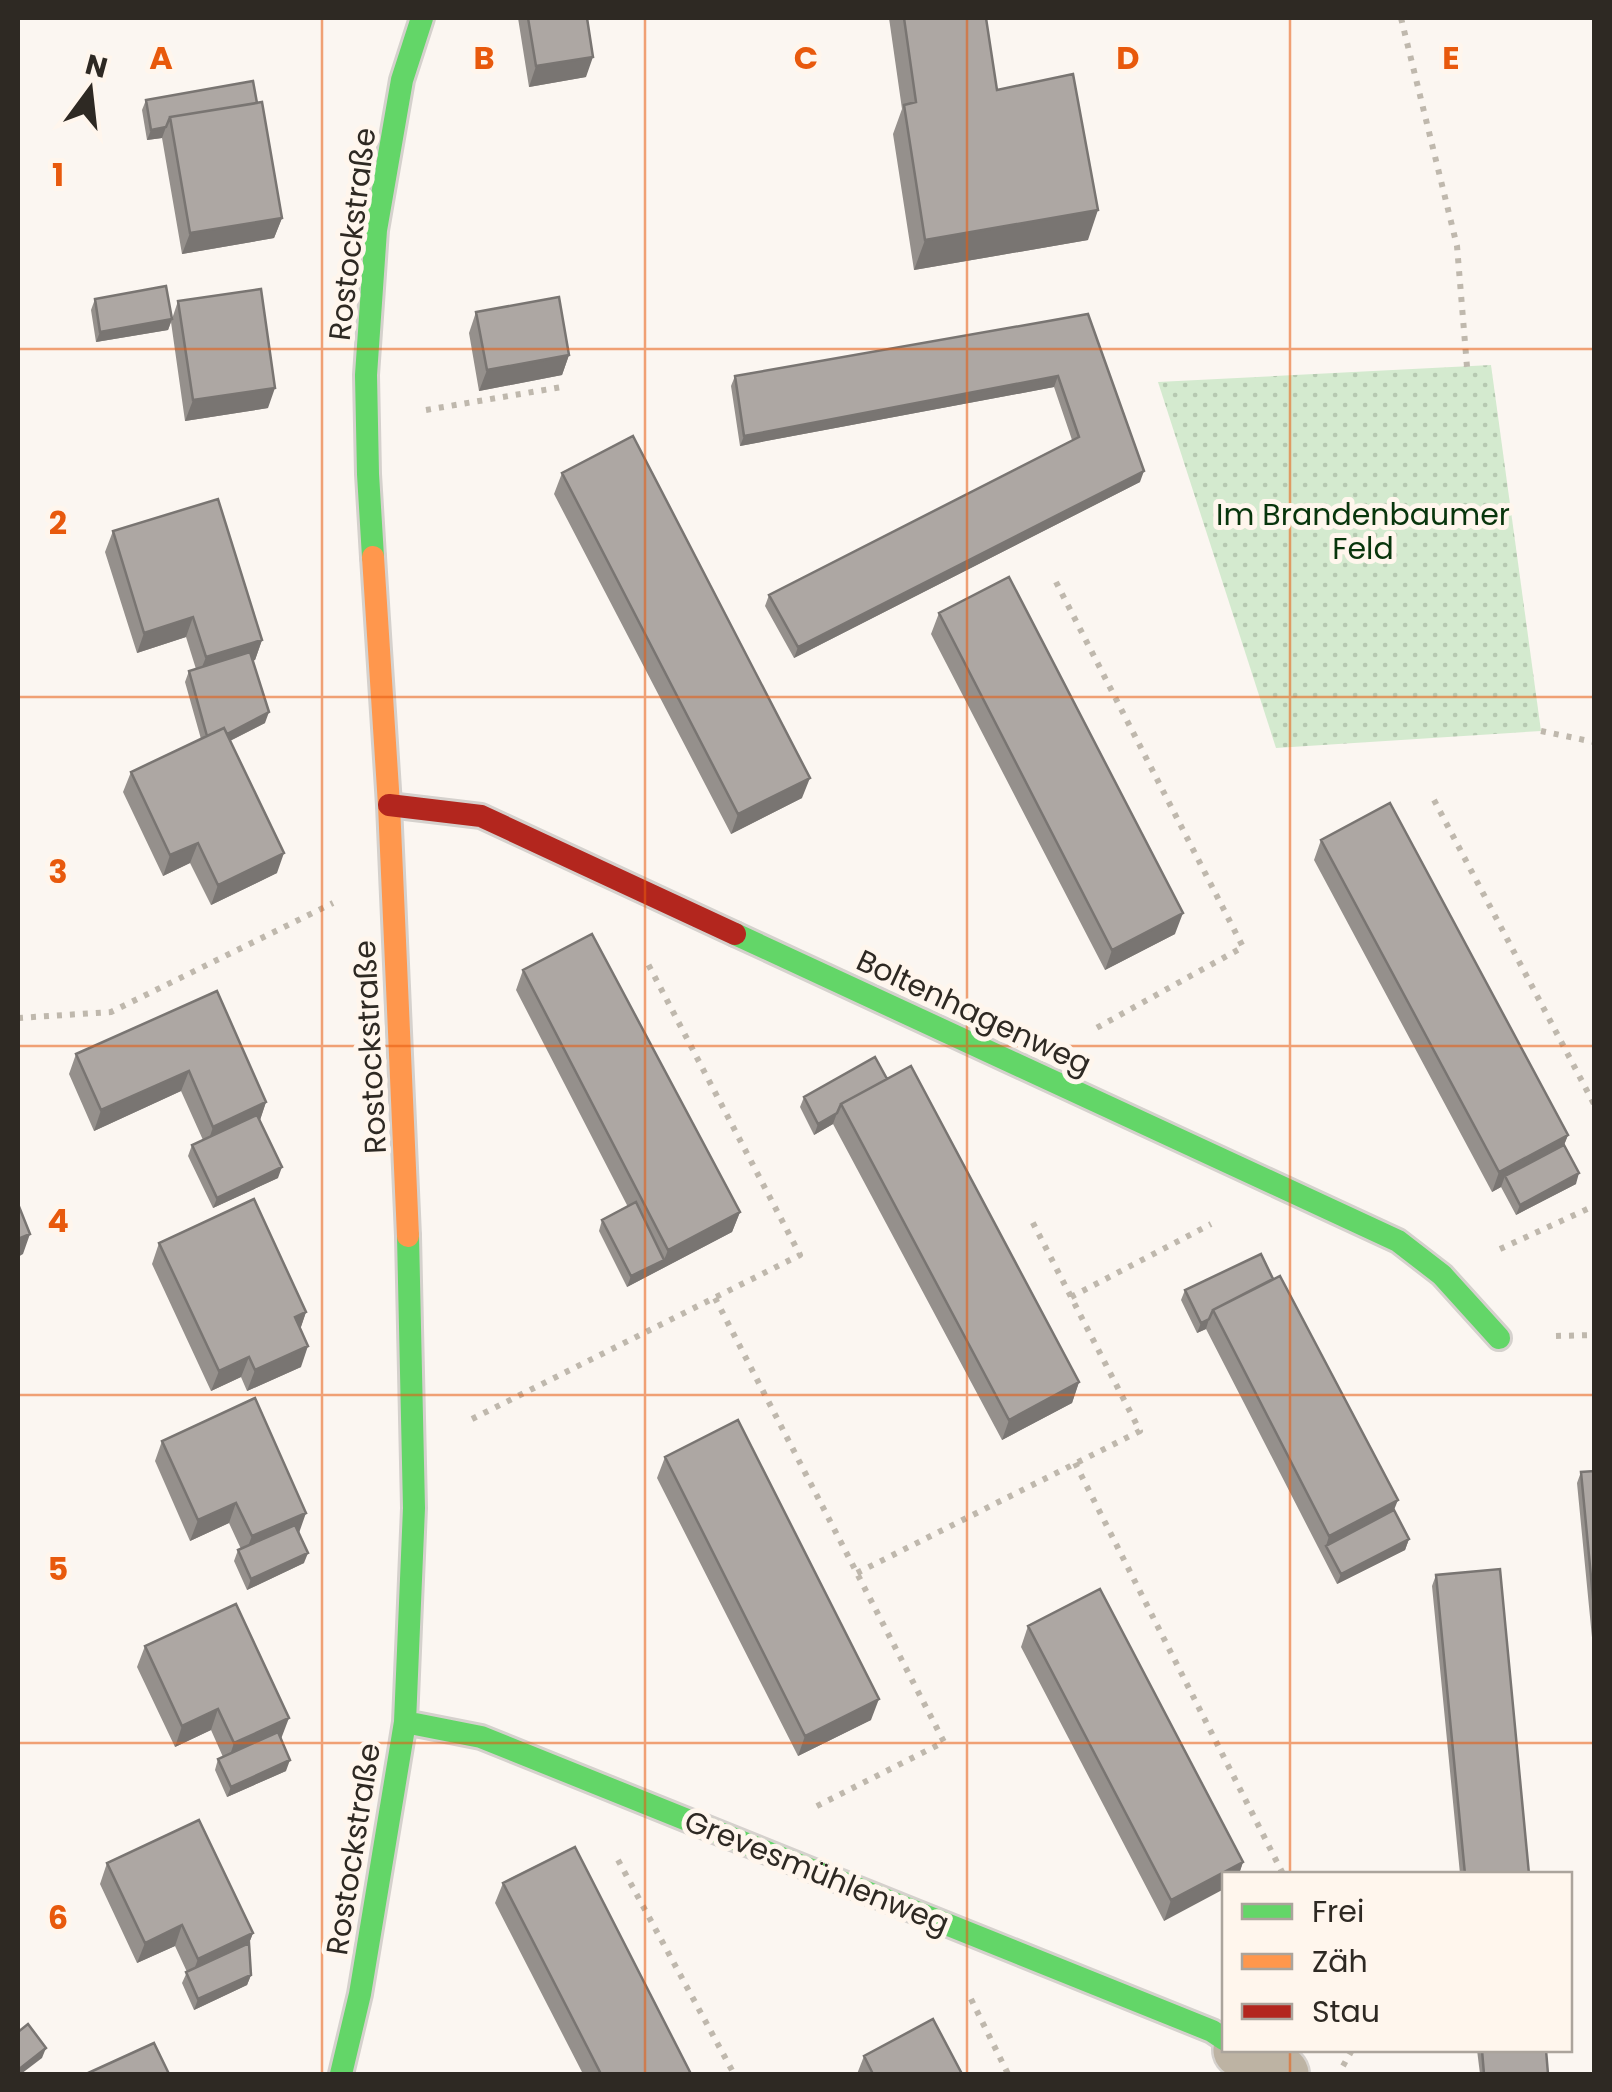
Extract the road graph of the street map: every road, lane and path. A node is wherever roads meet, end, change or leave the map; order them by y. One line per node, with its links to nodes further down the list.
1 (422, 18): 10 (street, Rostockstraße)
2 (1401, 18): 3 (path)
3 (1467, 367)
4 (562, 386): 5 (path)
5 (417, 412)
6 (1056, 582): 14 (path)
7 (1541, 731): 8 (path)
8 (1594, 742)
9 (1434, 800): 15 (path)
10 (389, 805): 11 (street, Rostockstraße); 12 (street, Boltenhagenweg)
11 (392, 873): 13 (path); 23 (street, Rostockstraße)
12 (646, 892): 14 (street, Boltenhagenweg); 21 (path)
13 (18, 1018)
14 (1024, 1068): 16 (street, Boltenhagenweg)
15 (1594, 1104)
16 (1277, 1186): 19 (street, Boltenhagenweg); 20 (path)
17 (1594, 1206): 19 (path)
18 (1032, 1220): 20 (path)
19 (1442, 1275): 22 (street, Boltenhagenweg)
20 (1071, 1297): 24 (path)
21 (714, 1298): 23 (path); 25 (path)
22 (1500, 1338)
23 (413, 1449): 26 (street, Rostockstraße)
24 (1075, 1463): 25 (path); 29 (path)
25 (857, 1573): 28 (path)
26 (405, 1722): 28 (street, Grevesmühlenweg); 34 (street, Rostockstraße)
27 (612, 1848): 35 (path)
28 (781, 1857): 31 (street, Grevesmühlenweg)
29 (1282, 1872)
30 (966, 1990): 36 (path)
31 (1222, 2038)
32 (1244, 2052): 37 (street)
33 (1351, 2052): 38 (path)
34 (340, 2074)
35 (734, 2074)
36 (1008, 2074)
37 (1281, 2074)
38 (1339, 2074)

